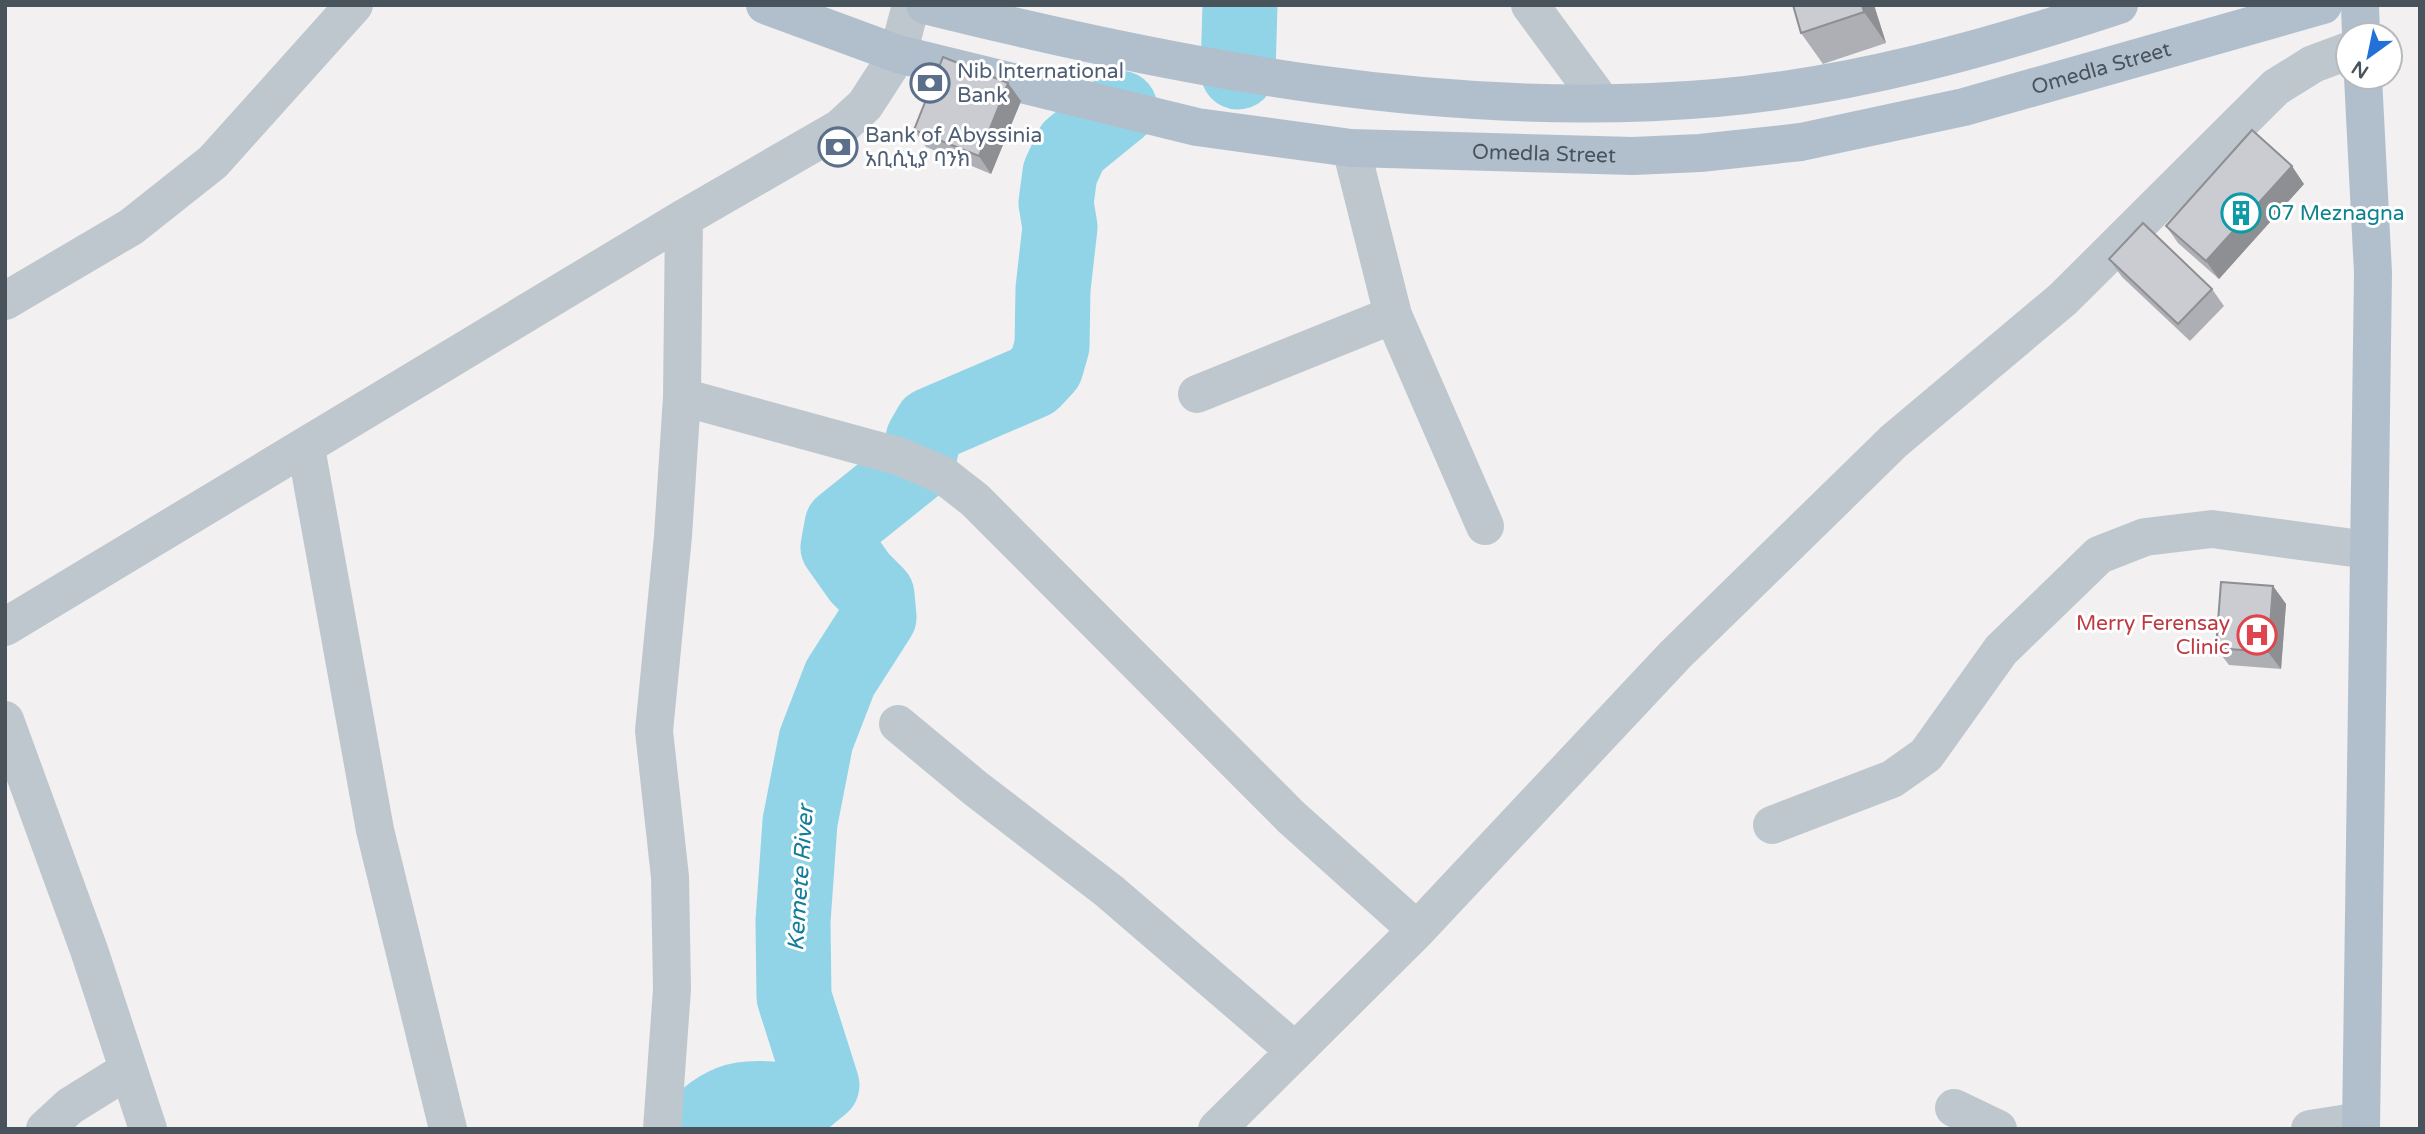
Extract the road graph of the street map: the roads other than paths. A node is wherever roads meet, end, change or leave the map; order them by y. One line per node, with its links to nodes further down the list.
1 (354, 5): 15 (street)
2 (765, 5): 9 (main road, Omedla Street)
3 (911, 5): 9 (street)
4 (925, 5): 12 (main road)
5 (1530, 5): 12 (street)
6 (2119, 5): 8 (main road)
7 (2323, 5): 13 (main road, Omedla Street)
8 (2067, 13): 12 (main road)
9 (898, 54): 13 (main road, Omedla Street); 14 (street)
10 (2334, 56): 26 (street)
11 (2364, 91): 21 (main road)
12 (1602, 103)
13 (1351, 148): 16 (street)
14 (684, 218): 18 (street); 19 (street)
15 (5, 301)
16 (1393, 315): 17 (street); 20 (street)
17 (1197, 394)
18 (682, 397): 26 (street); 35 (street)
19 (306, 449): 22 (street); 34 (street)
20 (1485, 526)
21 (2368, 550): 25 (street); 31 (main road)
22 (5, 626)
23 (5, 720): 28 (street)
24 (898, 724): 27 (street)
25 (1772, 825)
26 (1417, 930): 27 (street)
27 (1294, 1051): 30 (street)
28 (128, 1070): 32 (street); 33 (street)
29 (1954, 1108): 36 (street)
30 (1235, 1122)
31 (2361, 1125): 37 (street)
32 (45, 1129)
33 (148, 1129)
34 (448, 1129)
35 (662, 1129)
36 (1998, 1129)
37 (2310, 1129)

